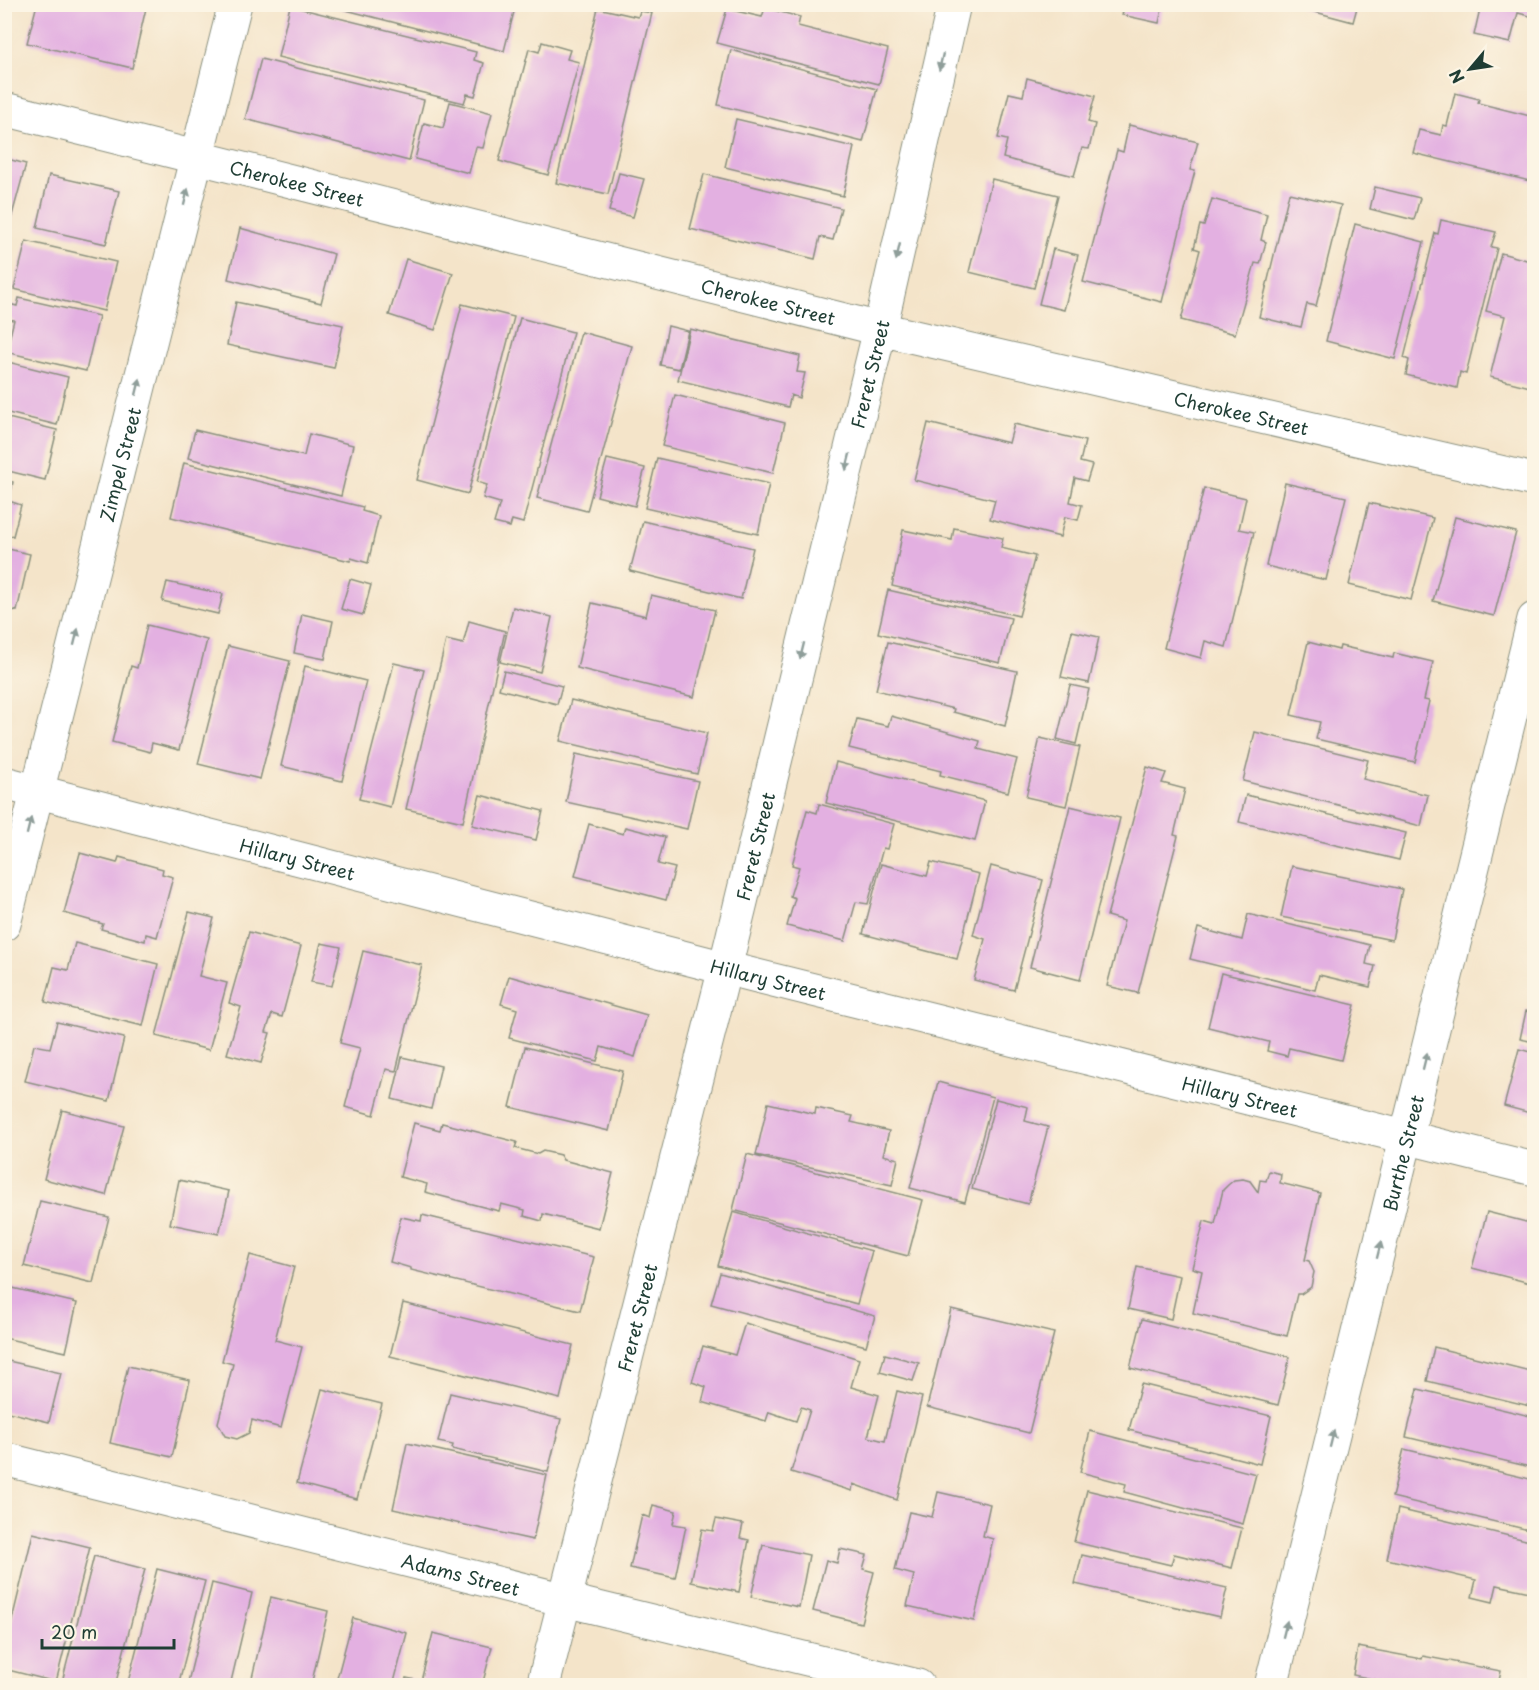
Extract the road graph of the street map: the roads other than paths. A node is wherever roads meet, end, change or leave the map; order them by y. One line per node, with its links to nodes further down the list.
1 (235, 4): 4 (street, Zimpel Street)
2 (954, 4): 5 (street, Freret Street, one-way to 5)
3 (4, 109): 4 (street, Cherokee Street)
4 (196, 158): 5 (street, Cherokee Street); 9 (street, Zimpel Street, one-way to 4)
5 (880, 329): 6 (street, Cherokee Street); 11 (street, Freret Street, one-way to 11)
6 (1534, 480)
7 (1534, 620): 12 (street, Burthe Street, one-way to 7)
8 (4, 783): 9 (street, Hillary Street)
9 (38, 791): 10 (street, Zimpel Street, one-way to 9); 11 (street, Hillary Street)
10 (4, 924)
11 (724, 968): 12 (street, Hillary Street); 15 (street, Freret Street)
12 (1407, 1137): 13 (street, Hillary Street); 18 (street, Burthe Street, one-way to 12)
13 (1534, 1169)
14 (4, 1459): 15 (street, Adams Street)
15 (565, 1600): 16 (street, Freret Street); 17 (street, Adams Street)
16 (543, 1686)
17 (918, 1686)
18 (1271, 1686)

